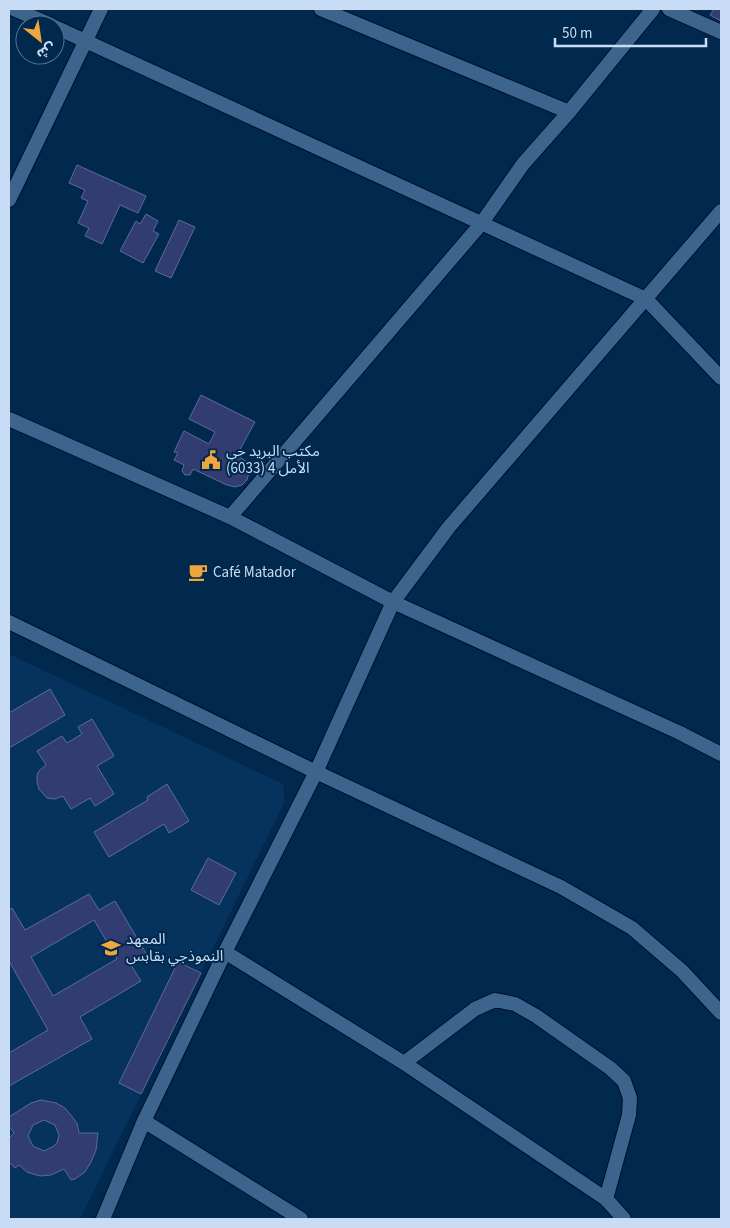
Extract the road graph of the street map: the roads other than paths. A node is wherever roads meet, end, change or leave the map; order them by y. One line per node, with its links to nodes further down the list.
1 (14, 9): 6 (street)
2 (101, 9): 9 (street)
3 (321, 9): 10 (street)
4 (654, 9): 10 (street)
5 (669, 9): 8 (street)
6 (28, 15)
7 (65, 31): 9 (street)
8 (721, 32)
9 (85, 40): 11 (street); 13 (street)
10 (569, 112): 13 (street)
11 (9, 200)
12 (721, 211): 14 (street)
13 (480, 224): 14 (street); 17 (street)
14 (646, 299): 15 (street); 18 (street)
15 (720, 373)
16 (9, 419): 17 (street)
17 (230, 517): 18 (street)
18 (393, 602): 20 (street); 21 (street)
19 (9, 622): 21 (street)
20 (721, 754)
21 (316, 772): 22 (street); 23 (street)
22 (225, 952): 24 (street); 25 (street)
23 (721, 1014)
24 (404, 1064): 26 (street); 26 (street)
25 (144, 1121): 27 (street); 28 (street)
26 (606, 1199): 29 (street)
27 (102, 1219)
28 (301, 1219)
29 (624, 1219)

